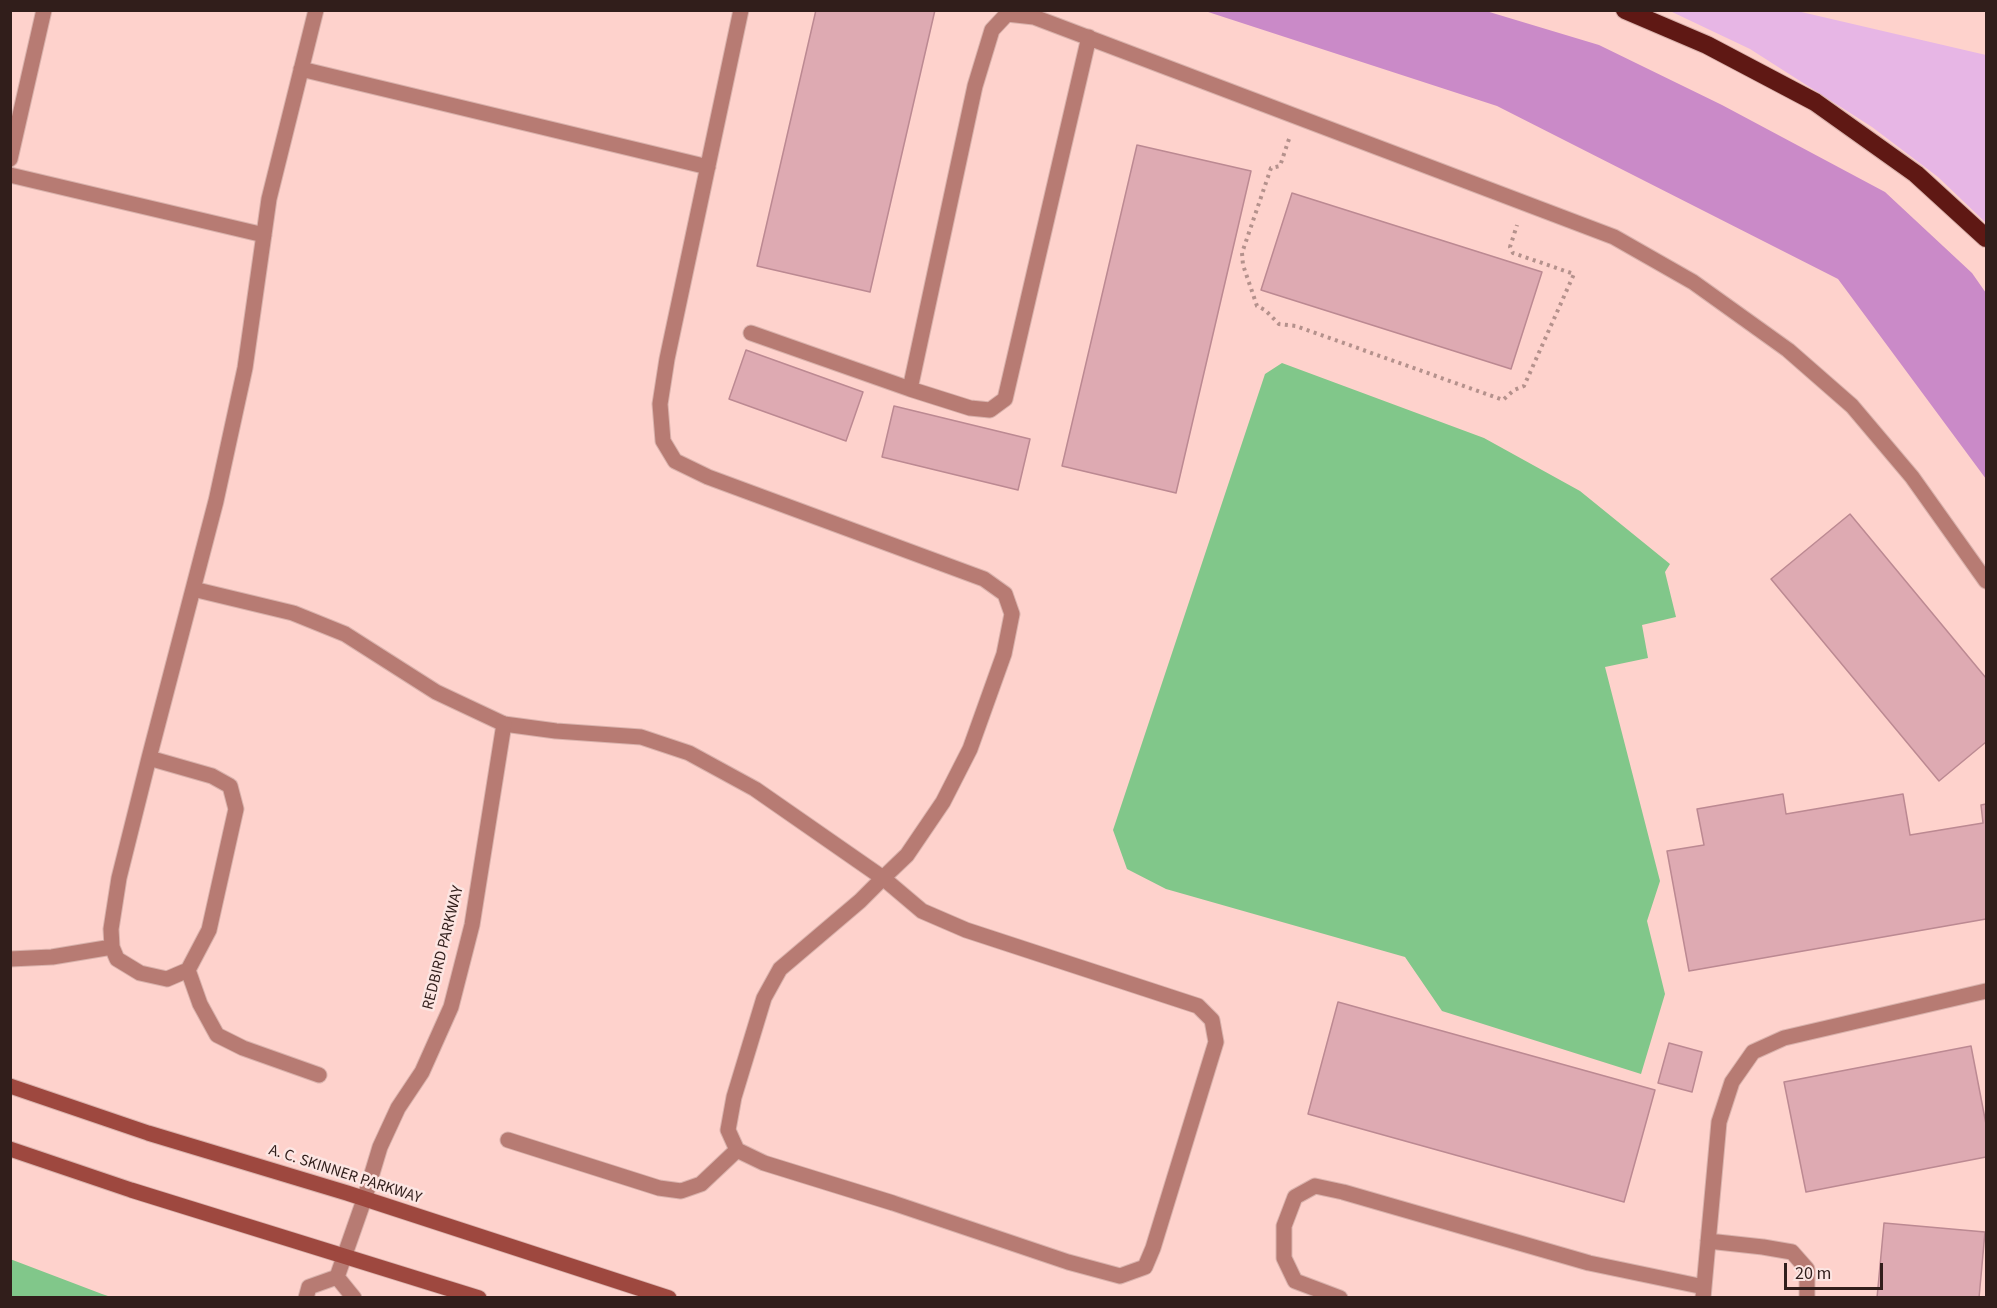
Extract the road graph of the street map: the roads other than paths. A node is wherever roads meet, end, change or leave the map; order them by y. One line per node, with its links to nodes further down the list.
1 (44, 10): 7 (street)
2 (316, 10): 6 (street)
3 (741, 10): 8 (street)
4 (1624, 10): 11 (highway)
5 (1089, 38): 13 (street); 13 (street); 14 (street)
6 (301, 69): 8 (street); 10 (street)
7 (10, 159)
8 (708, 167): 18 (street)
9 (10, 175): 10 (street)
10 (264, 235): 15 (street)
11 (1986, 238)
12 (751, 333): 13 (street)
13 (910, 389)
14 (1986, 581)
15 (193, 589): 16 (street); 17 (street)
16 (504, 724): 18 (street); 28 (street, REDBIRD PARKWAY)
17 (149, 758): 19 (street); 21 (street)
18 (883, 878): 27 (street); 27 (street)
19 (112, 947): 20 (street); 21 (street)
20 (10, 959)
21 (188, 970): 23 (street)
22 (1986, 991): 29 (street)
23 (319, 1075)
24 (10, 1086): 28 (main road, A. C. SKINNER PARKWAY)
25 (508, 1140): 27 (street)
26 (10, 1149): 30 (main road)
27 (737, 1150)
28 (364, 1200): 30 (street, REDBIRD PARKWAY); 36 (main road, A. C. SKINNER PARKWAY)
29 (1708, 1241): 32 (street); 38 (street)
30 (344, 1256): 31 (street, REDBIRD PARKWAY); 35 (main road)
31 (337, 1277): 33 (street); 34 (street)
32 (1704, 1292): 37 (street)
33 (306, 1298)
34 (354, 1298)
35 (479, 1298)
36 (669, 1298)
37 (1340, 1298)
38 (1807, 1298)

